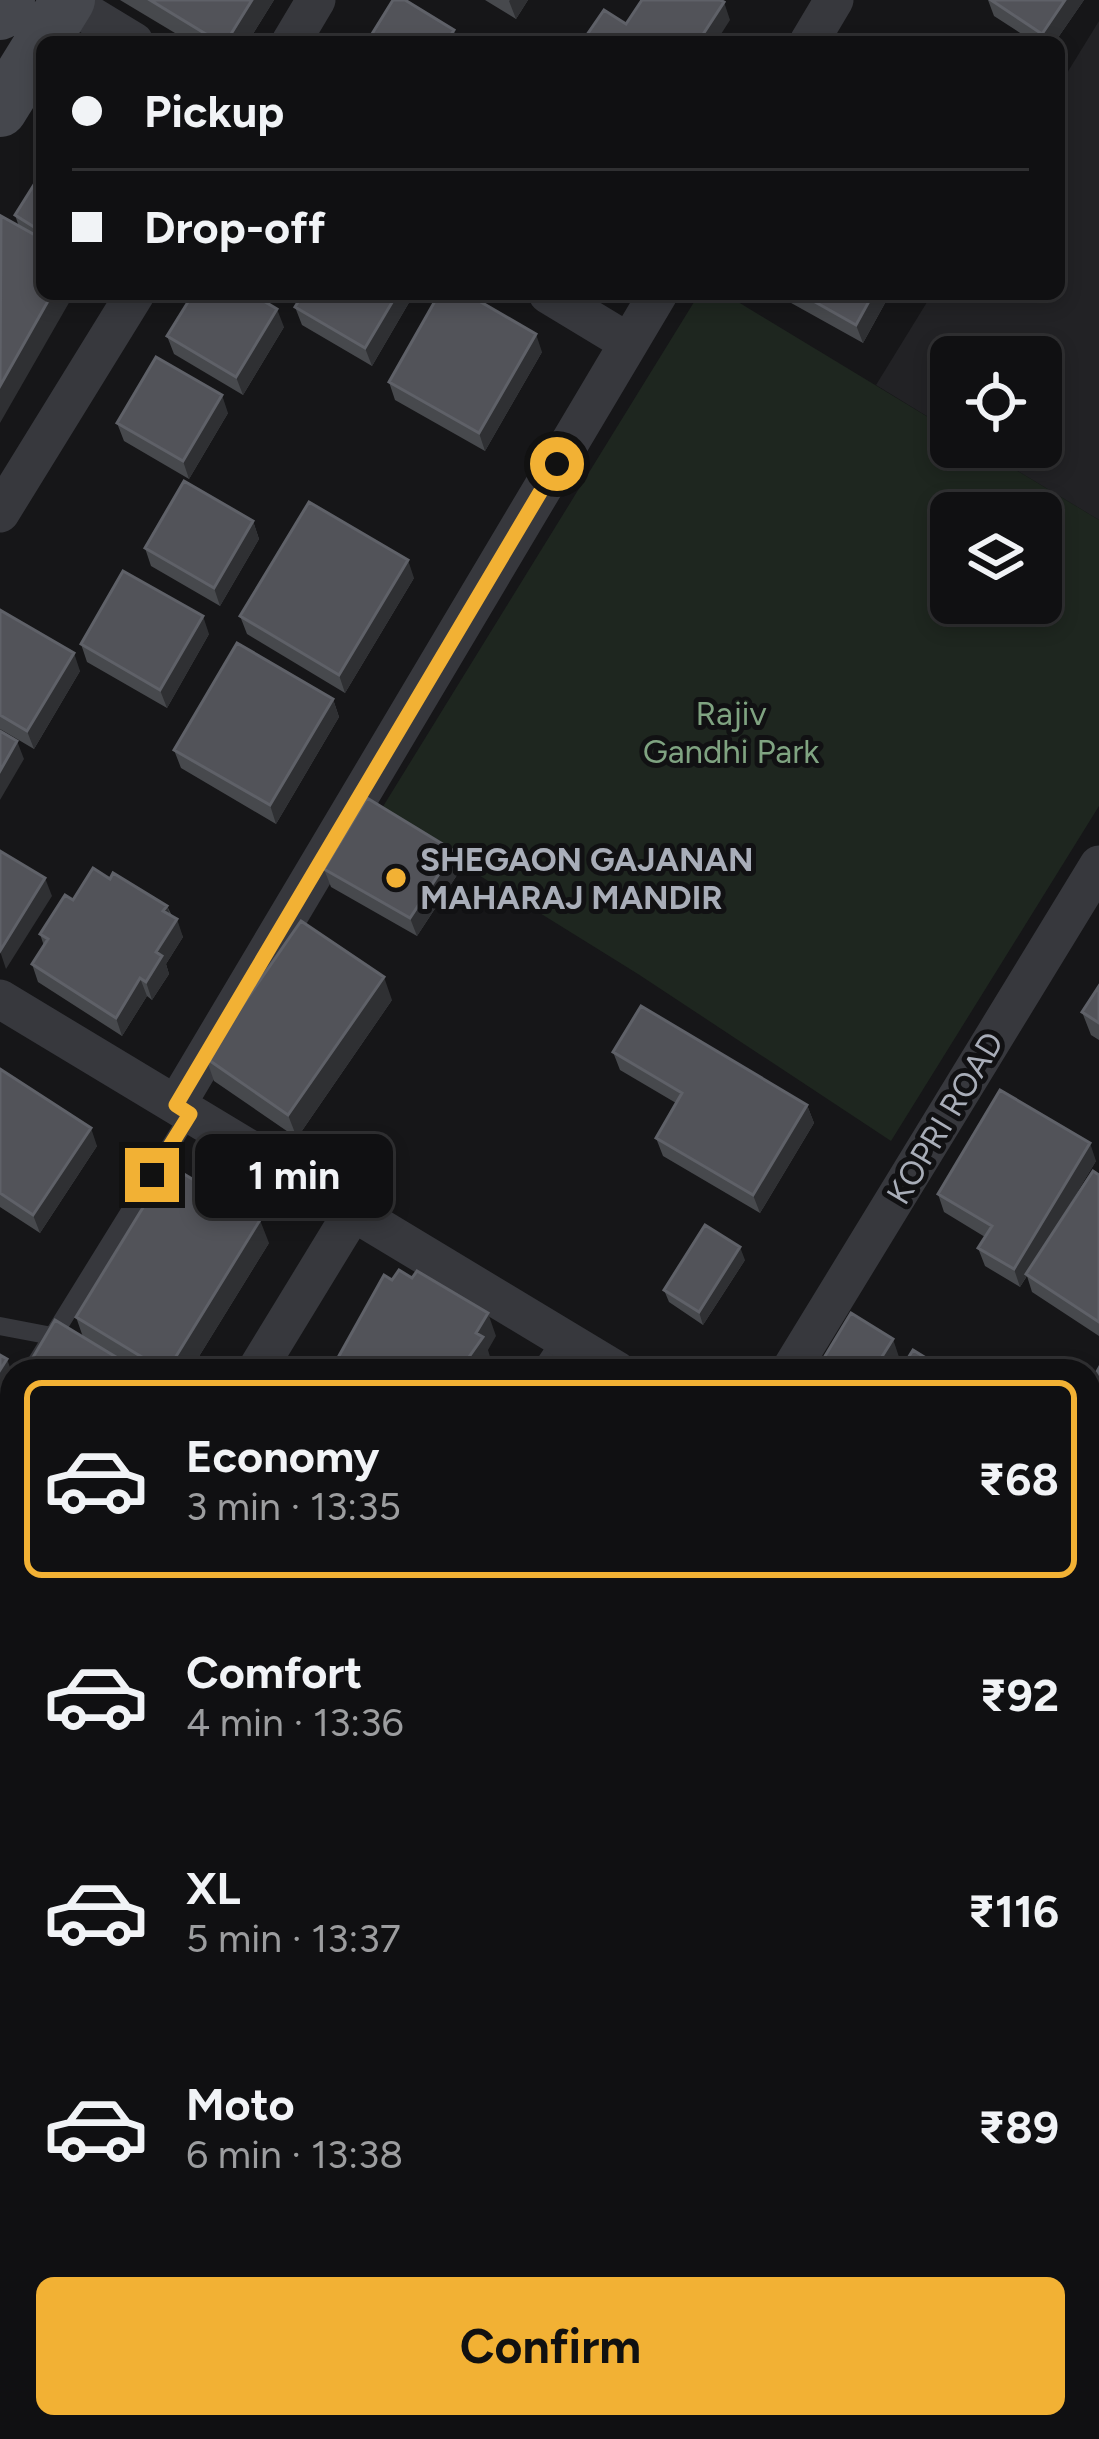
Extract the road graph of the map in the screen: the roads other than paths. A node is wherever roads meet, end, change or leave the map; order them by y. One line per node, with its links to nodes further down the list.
1 (8, 0): 5 (main road)
2 (66, 0): 6 (main road); 7 (street)
3 (316, 0): 8 (street)
4 (833, 0): 9 (street)
5 (0, 13)
6 (44, 36)
7 (124, 36)
8 (294, 36)
9 (812, 36)
10 (36, 50): 11 (main road)
11 (0, 110)
12 (131, 300): 16 (street)
13 (558, 300): 15 (street)
14 (654, 300): 15 (street)
15 (629, 343): 19 (street)
16 (0, 513)
17 (1099, 865): 28 (street, KOPRI ROAD)
18 (0, 999): 19 (street)
19 (183, 1109): 20 (street); 22 (lane)
20 (353, 1212): 23 (street); 25 (street)
21 (0, 1326): 22 (lane)
22 (52, 1336): 24 (lane)
23 (562, 1338): 26 (lane); 27 (street)
24 (38, 1359)
25 (263, 1359)
26 (548, 1359)
27 (597, 1359)
28 (797, 1359)

